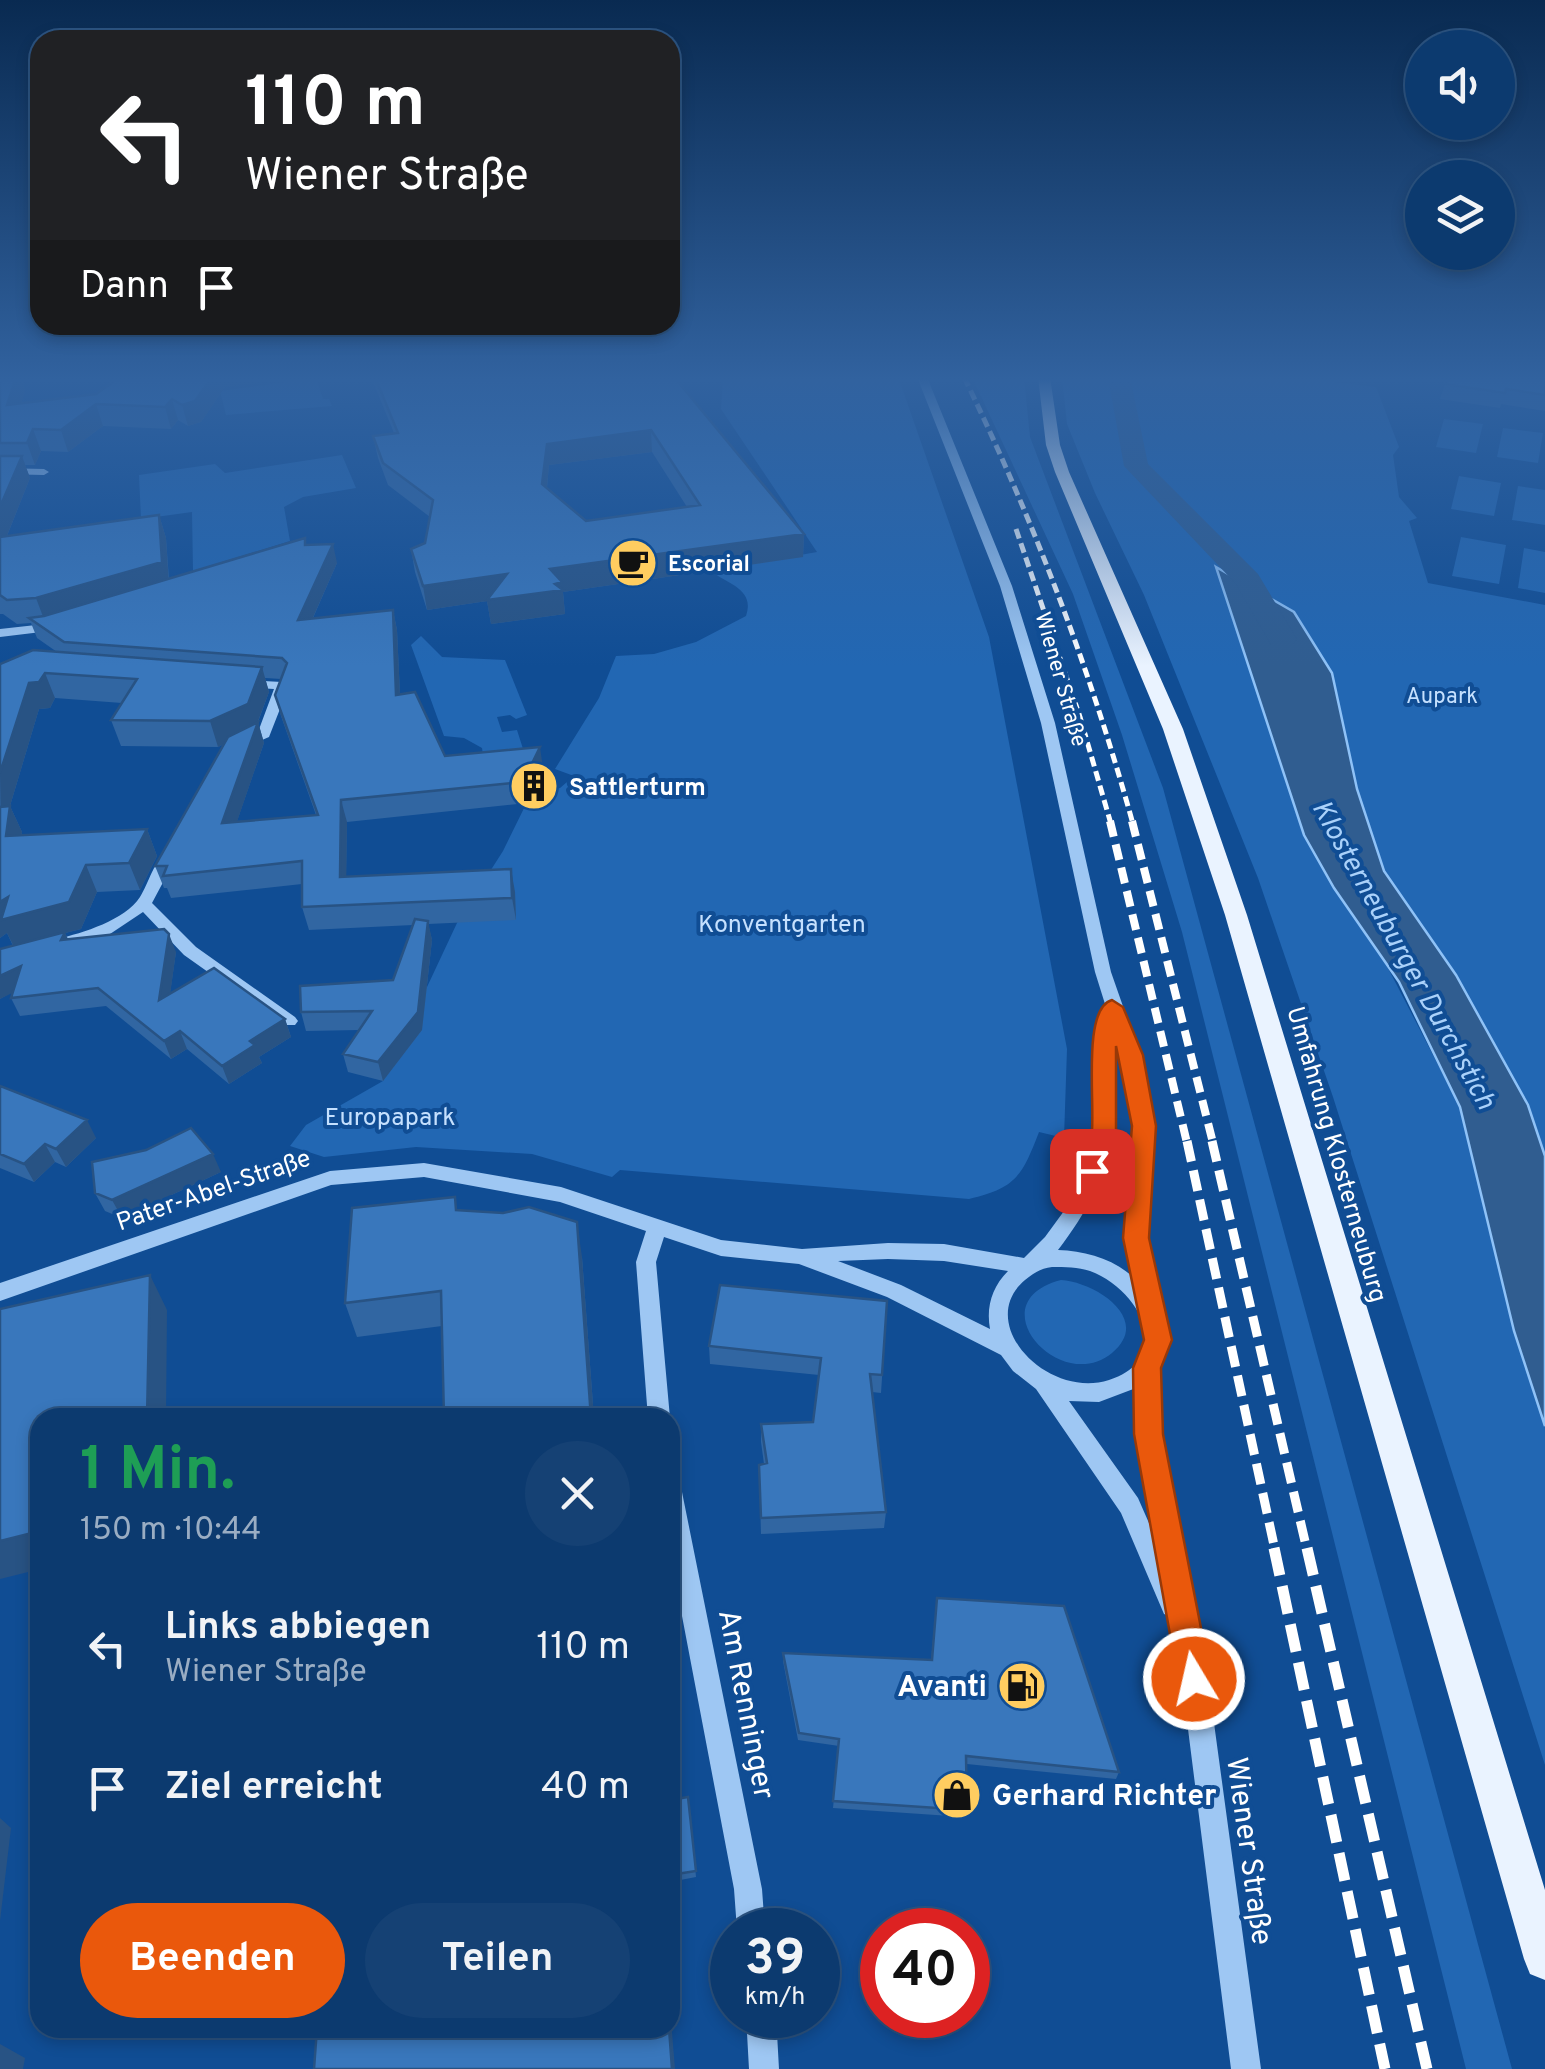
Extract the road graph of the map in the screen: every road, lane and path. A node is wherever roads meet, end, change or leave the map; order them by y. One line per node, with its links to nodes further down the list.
1 (961, 474): 10 (street, Wiener Straße)
2 (1063, 474): 24 (main road, Umfahrung Klosterneuburg)
3 (65, 624): 4 (street)
4 (0, 633)
5 (226, 682): 6 (street)
6 (220, 755)
7 (178, 838): 8 (street)
8 (144, 904): 9 (street); 11 (street)
9 (44, 947)
10 (1112, 1007): 14 (street, Wiener Straße); 16 (street, Wiener Straße)
11 (290, 1022)
12 (657, 1228): 13 (street, Pater-Abel-Straße); 15 (street, Pater-Abel-Straße); 20 (street)
13 (800, 1256): 14 (street, Pater-Abel-Straße); 17 (street, Pater-Abel-Straße)
14 (1030, 1264): 16 (street); 17 (street, Wiener Straße)
15 (0, 1292)
16 (1148, 1307): 18 (street, Wiener Straße)
17 (1010, 1349): 19 (street, Wiener Straße)
18 (1147, 1368): 19 (street); 22 (street, Wiener Straße)
19 (1045, 1384): 22 (street, Wiener Straße)
20 (658, 1408)
21 (680, 1543): 23 (street, Am Renninger)
22 (1190, 1642): 27 (street, Wiener Straße)
23 (749, 1908)
24 (1545, 1960)
25 (762, 2038): 26 (street)
26 (764, 2069)
27 (1246, 2069)

